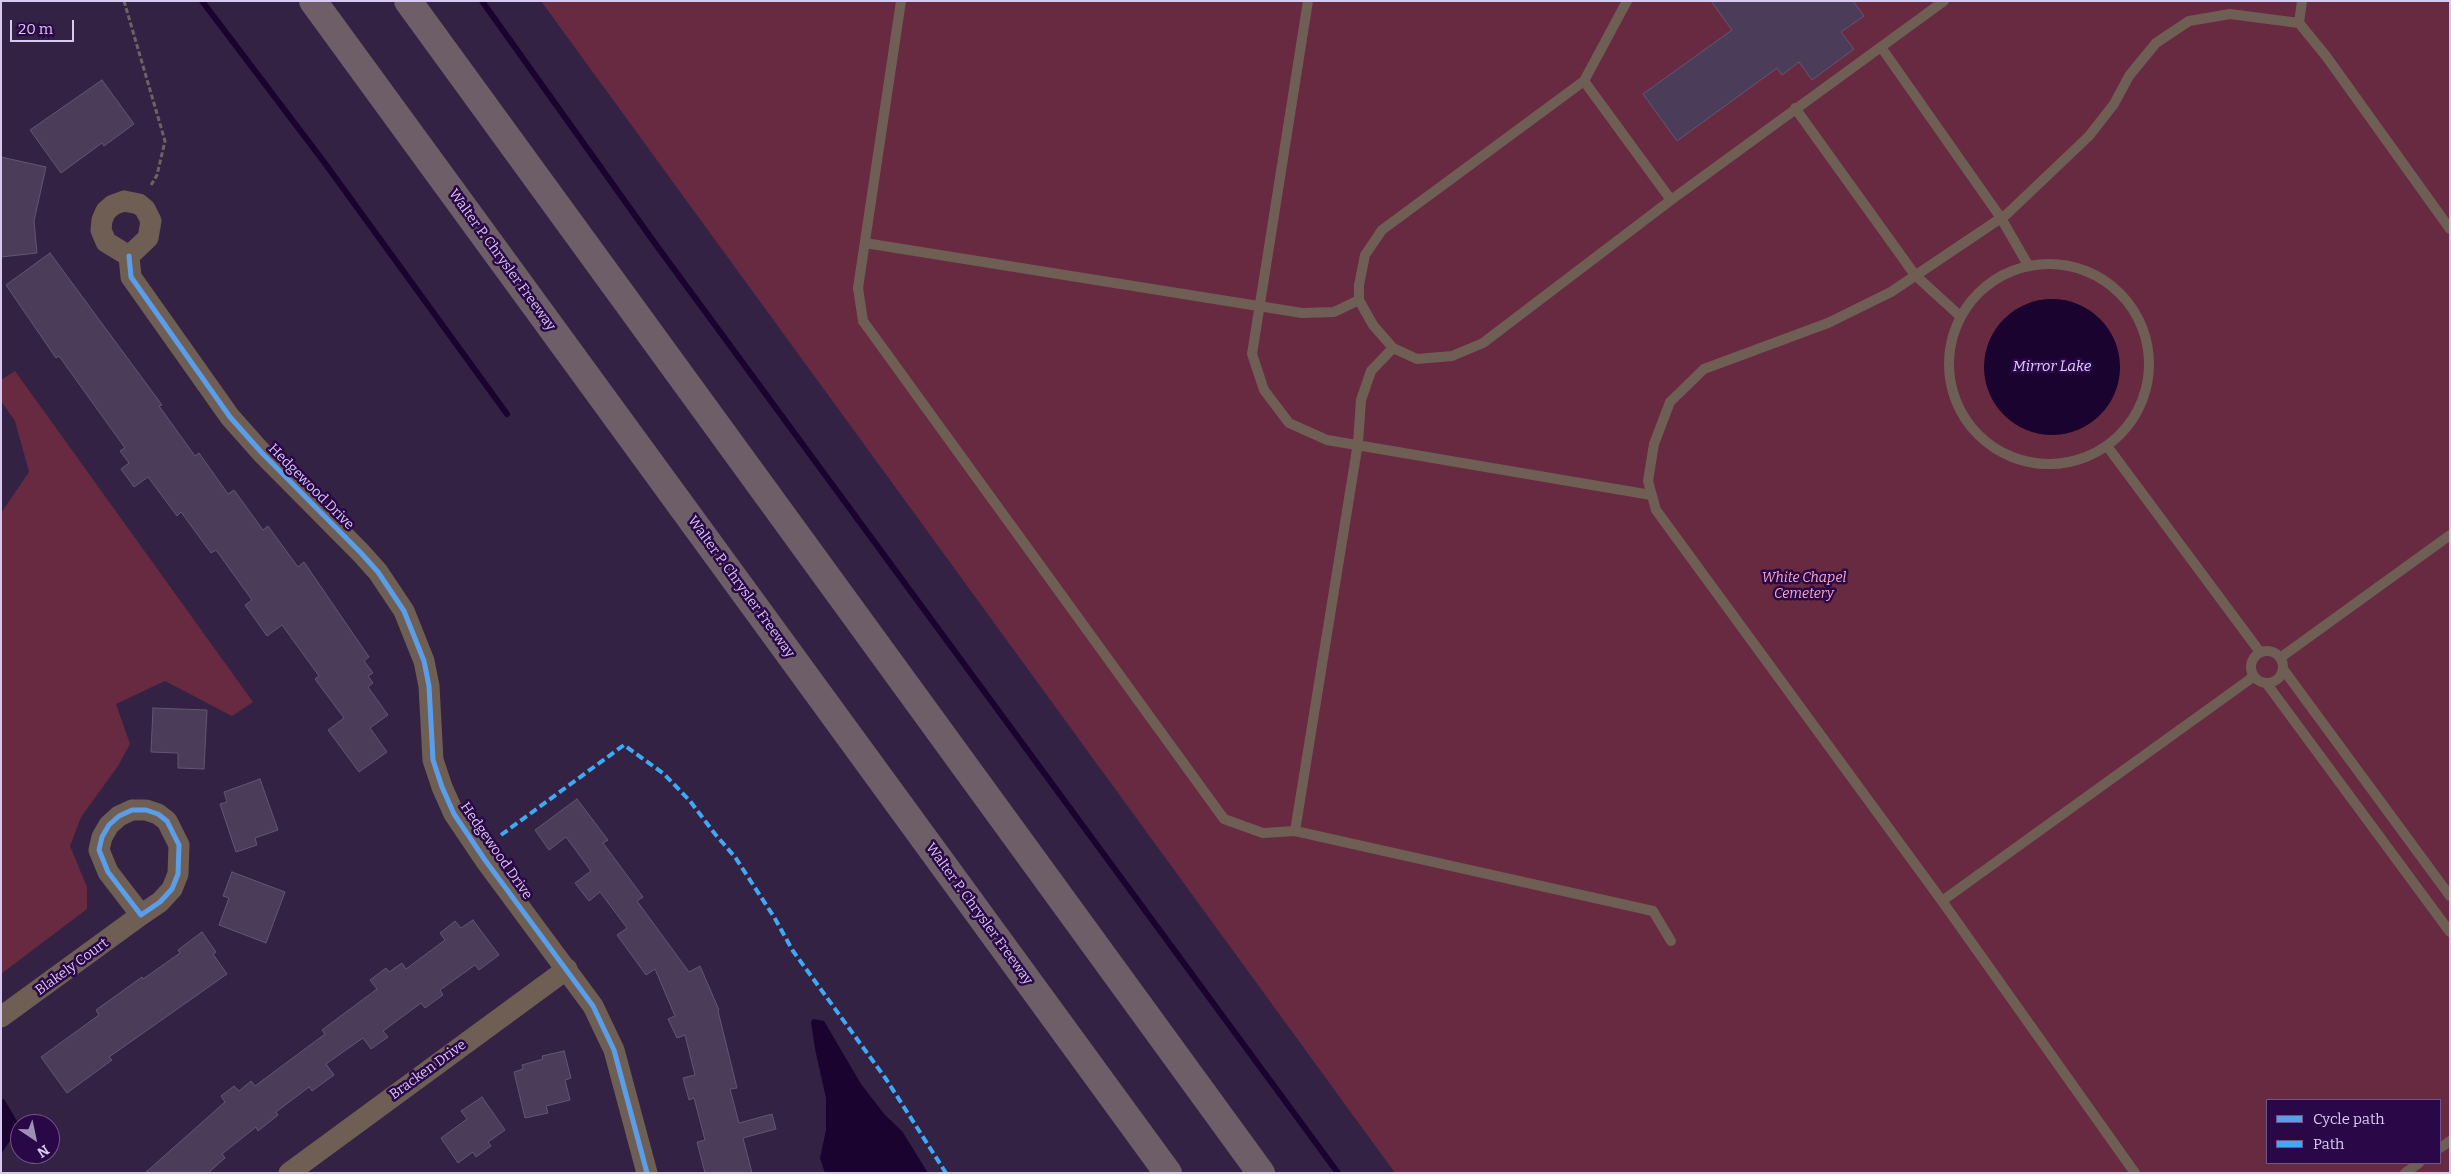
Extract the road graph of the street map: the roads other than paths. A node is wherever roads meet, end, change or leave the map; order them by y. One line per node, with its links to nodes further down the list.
1 (313, 1): 43 (highway, Walter P. Chrysler Freeway)
2 (408, 1): 44 (highway)
3 (901, 1): 15 (lane)
4 (1308, 1): 20 (lane)
5 (1628, 1): 10 (lane)
6 (1944, 1): 9 (lane)
7 (2302, 1): 8 (lane)
8 (2299, 23): 13 (lane); 14 (lane)
9 (1881, 47): 11 (lane); 13 (lane)
10 (1584, 80): 12 (lane); 19 (lane)
11 (1795, 108): 12 (lane); 18 (lane)
12 (1671, 200): 22 (lane)
13 (2001, 218): 17 (lane); 18 (lane)
14 (2450, 229)
15 (865, 242): 20 (lane); 32 (lane)
16 (129, 256): 16 (street); 38 (street, Hedgewood Drive)
17 (2028, 266): 21 (lane); 24 (lane)
18 (1915, 275): 21 (lane); 25 (lane)
19 (1359, 300): 20 (lane); 22 (lane)
20 (1259, 307): 23 (lane)
21 (1961, 317): 24 (lane)
22 (1393, 348): 23 (lane)
23 (1358, 444): 25 (lane); 32 (lane)
24 (2107, 446): 27 (lane)
25 (1651, 495): 34 (lane)
26 (2450, 535): 28 (lane)
27 (2260, 652): 28 (lane); 30 (lane)
28 (2280, 658): 29 (lane)
29 (2283, 669): 31 (lane); 33 (lane)
30 (2253, 676): 31 (lane); 34 (lane)
31 (2267, 684): 36 (lane)
32 (1295, 831): 37 (lane)
33 (2450, 896)
34 (1942, 901): 45 (lane)
35 (141, 915): 35 (street, Blakely Court); 39 (street, Blakely Court)
36 (2450, 932)
37 (1671, 941)
38 (567, 969): 41 (street, Bracken Drive); 42 (street, Hedgewood Drive)
39 (1, 1017)
40 (2418, 1164): 46 (lane)
41 (289, 1173)
42 (647, 1173)
43 (1168, 1173)
44 (1261, 1173)
45 (2135, 1173)
46 (2405, 1173)

